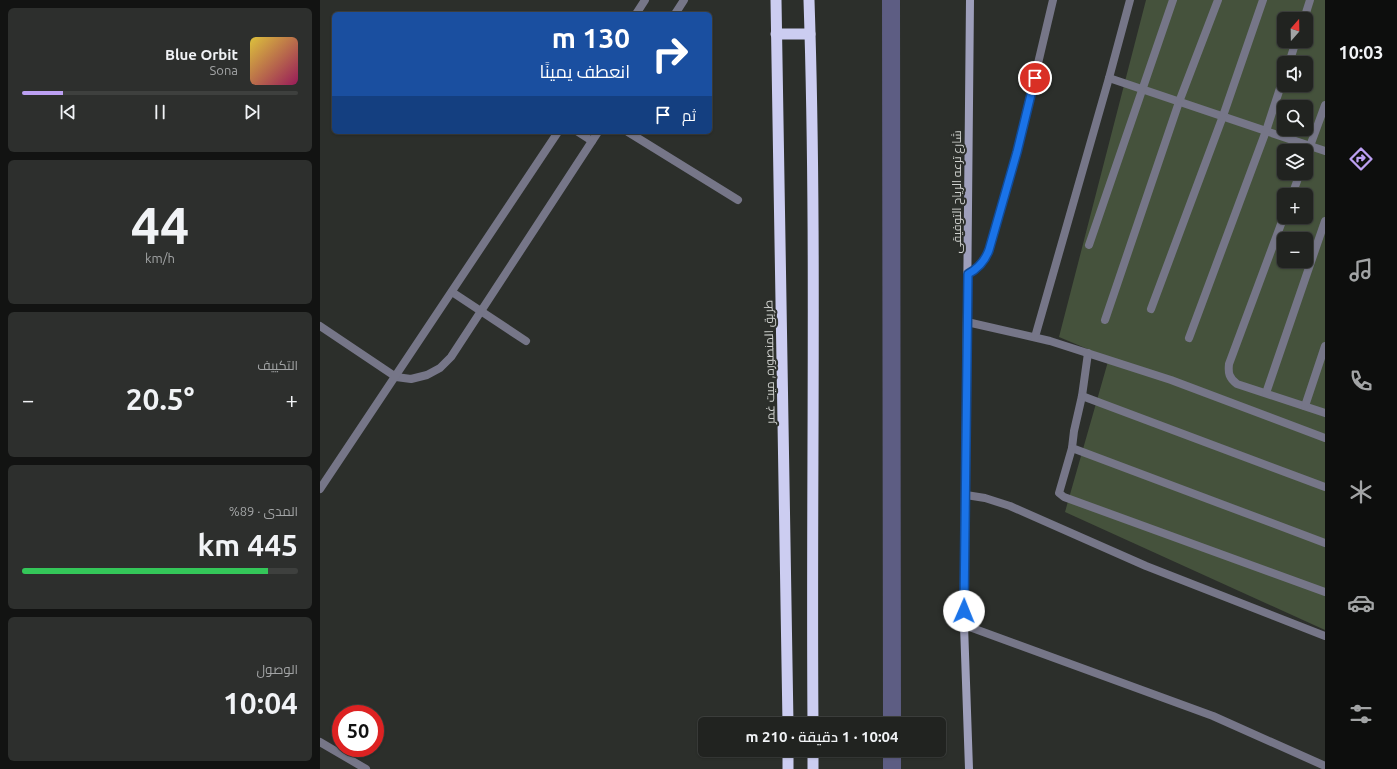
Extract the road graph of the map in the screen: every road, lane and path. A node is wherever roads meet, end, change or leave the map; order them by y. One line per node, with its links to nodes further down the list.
1 (645, 0): 12 (street)
2 (684, 0): 13 (street)
3 (776, 0): 15 (highway, طريق المنصوره, ميت غمر)
4 (809, 0): 16 (highway)
5 (970, 0): 37 (main road, شارع ترعه الرياح التوفيقى)
6 (1053, 0): 37 (street)
7 (1130, 0): 17 (street)
8 (1173, 0): 18 (street)
9 (1218, 0): 20 (street)
10 (1263, 0): 22 (street)
11 (1310, 0): 14 (street)
12 (637, 12)
13 (676, 12)
14 (1306, 12)
15 (776, 34): 16 (highway); 63 (highway, طريق المنصوره, ميت غمر)
16 (810, 34): 64 (highway)
17 (1109, 78): 18 (street); 44 (street)
18 (1142, 89): 20 (street); 36 (street)
19 (1279, 92): 23 (street)
20 (1179, 102): 22 (street); 41 (street)
21 (1325, 105): 30 (street)
22 (1223, 116): 23 (street); 39 (street)
23 (1266, 131): 29 (street); 45 (street)
24 (557, 134): 38 (street)
25 (581, 134): 28 (street)
26 (597, 134): 28 (street)
27 (631, 134): 33 (street)
28 (592, 141): 40 (street)
29 (1304, 144)
30 (1311, 144)
31 (1313, 147): 32 (street)
32 (1325, 151)
33 (738, 200)
34 (1325, 221): 50 (street)
35 (1281, 224): 50 (street)
36 (1089, 245)
37 (968, 274): 42 (main road, شارع ترعه الرياح التوفيقى)
38 (452, 292): 40 (street); 49 (street)
39 (1151, 309)
40 (481, 311): 46 (street); 49 (street)
41 (1105, 320)
42 (967, 322): 44 (street); 58 (main road, شارع ترعه الرياح التوفيقى)
43 (320, 326): 49 (street)
44 (1035, 337): 48 (street)
45 (1189, 338)
46 (526, 341)
47 (1325, 346): 52 (street)
48 (1088, 353): 51 (street); 54 (street)
49 (396, 377): 57 (street)
50 (1266, 393): 52 (street)
51 (1082, 396): 55 (street); 56 (street)
52 (1304, 406): 53 (street)
53 (1325, 413)
54 (1325, 438)
55 (1072, 448): 59 (street); 60 (street)
56 (1325, 487)
57 (320, 489)
58 (966, 495): 61 (main road, شارع ترعه الرياح التوفيقى); 62 (street)
59 (1325, 543)
60 (1325, 592)
61 (964, 625): 68 (street); 72 (main road, شارع ترعه الرياح التوفيقى)
62 (1325, 636)
63 (788, 717)
64 (813, 717)
65 (320, 742): 69 (street)
66 (788, 757): 70 (highway)
67 (813, 757): 71 (highway)
68 (1325, 766)
69 (366, 769)
70 (788, 769)
71 (813, 769)
72 (969, 769)

